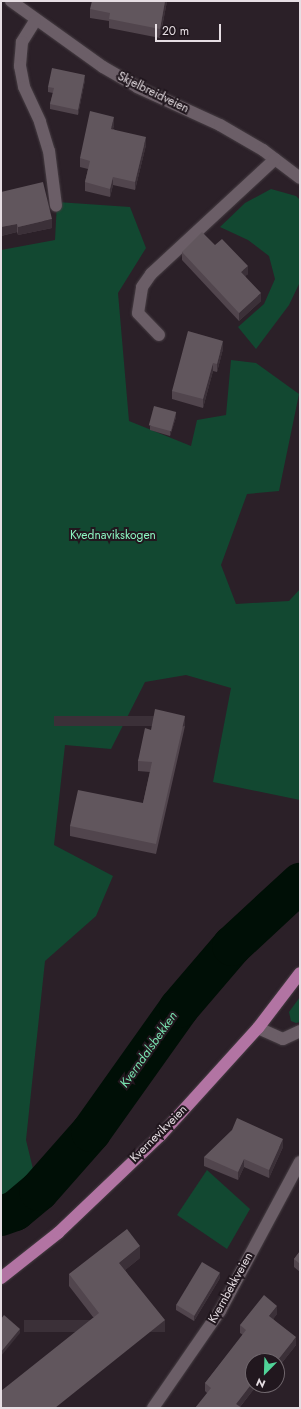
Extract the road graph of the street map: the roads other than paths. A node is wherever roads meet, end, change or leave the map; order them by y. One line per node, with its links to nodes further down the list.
1 (11, 1): 2 (street, Skjelbreidveien)
2 (35, 21): 3 (street, Skjelbreidveien); 5 (street)
3 (275, 159): 4 (street, Skjelbreidveien); 6 (street)
4 (300, 178)
5 (56, 206)
6 (159, 336)
7 (300, 973): 8 (main road, Kvernevikveien)
8 (258, 1028): 10 (street); 13 (main road, Kvernevikveien)
9 (300, 1030): 10 (street)
10 (283, 1039): 11 (street)
11 (300, 1043)
12 (300, 1162): 14 (street, Kvernbekkveien)
13 (1, 1278)
14 (153, 1408)

